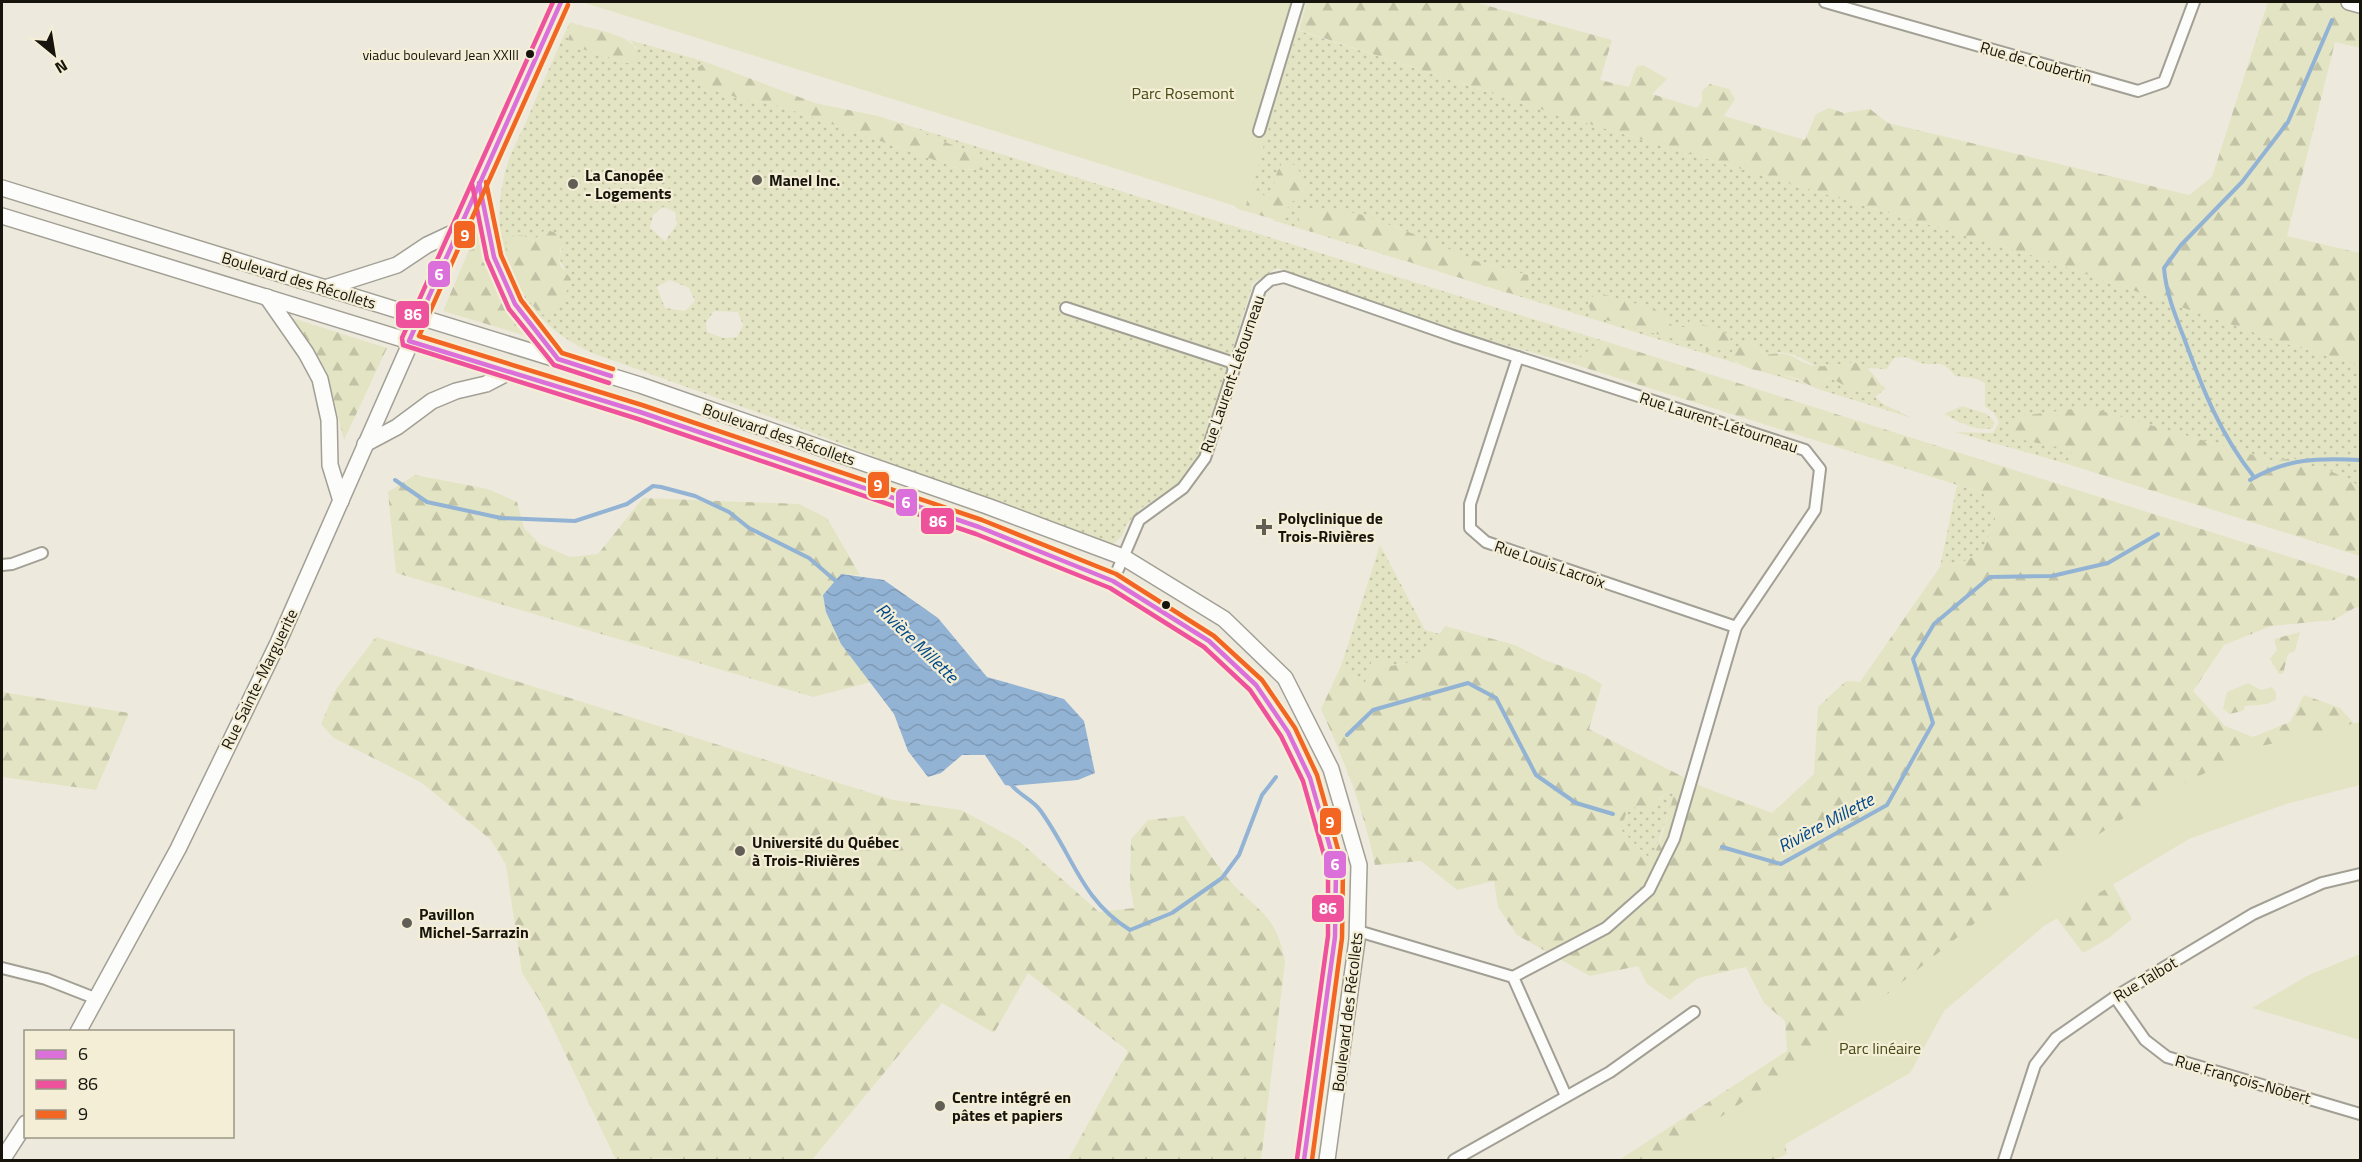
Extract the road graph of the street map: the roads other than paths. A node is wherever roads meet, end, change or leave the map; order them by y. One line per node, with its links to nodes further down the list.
1 (561, 2): 8 (main road, Rue Sainte-Marguerite)
2 (1298, 2): 7 (street)
3 (1825, 2): 4 (street, Rue de Coubertin)
4 (2194, 2)
5 (2349, 2): 6 (main road)
6 (2361, 5)
7 (1259, 131)
8 (479, 183): 11 (main road, Rue Sainte-Marguerite); 18 (main road)
9 (2, 188): 12 (main road, Boulevard des Récollets)
10 (2, 216): 13 (main road, Boulevard des Récollets)
11 (459, 230): 12 (main road); 15 (main road, Rue Sainte-Marguerite)
12 (325, 288): 15 (main road, Boulevard des Récollets)
13 (267, 297): 16 (main road, Boulevard des Récollets); 22 (main road)
14 (1066, 308): 19 (street)
15 (420, 318): 16 (main road, Rue Sainte-Marguerite); 18 (main road, Boulevard des Récollets)
16 (409, 341): 20 (main road, Boulevard des Récollets); 21 (main road, Rue Sainte-Marguerite)
17 (1518, 357): 19 (street, Rue Laurent-Létourneau); 27 (street, Rue Louis Lacroix); 27 (street, Rue Laurent-Létourneau)
18 (558, 359): 24 (main road, Boulevard des Récollets)
19 (1234, 363): 24 (street, Rue Laurent-Létourneau)
20 (508, 372): 21 (main road); 26 (main road, Boulevard des Récollets)
21 (365, 444): 22 (main road, Rue Sainte-Marguerite)
22 (341, 501): 33 (main road, Rue Sainte-Marguerite)
23 (42, 553): 25 (street)
24 (1124, 557): 26 (street); 29 (main road, Boulevard des Récollets)
25 (2, 565)
26 (1113, 581): 40 (main road, Boulevard des Récollets)
27 (1736, 627): 31 (street, Rue Laurent-Létourneau)
28 (2361, 874): 32 (street, Rue Talbot)
29 (1358, 931): 31 (street); 41 (main road, Boulevard des Récollets)
30 (2, 968): 33 (street)
31 (1513, 977): 36 (street)
32 (2115, 997): 37 (street, Rue François-Nobert); 43 (street, Rue Talbot)
33 (97, 999): 35 (main road, Rue Sainte-Marguerite)
34 (1694, 1012): 36 (street)
35 (79, 1030)
36 (1566, 1096): 42 (street)
37 (2361, 1114)
38 (24, 1127): 39 (main road)
39 (2, 1161)
40 (1304, 1161)
41 (1327, 1161)
42 (1454, 1161)
43 (2004, 1161)

